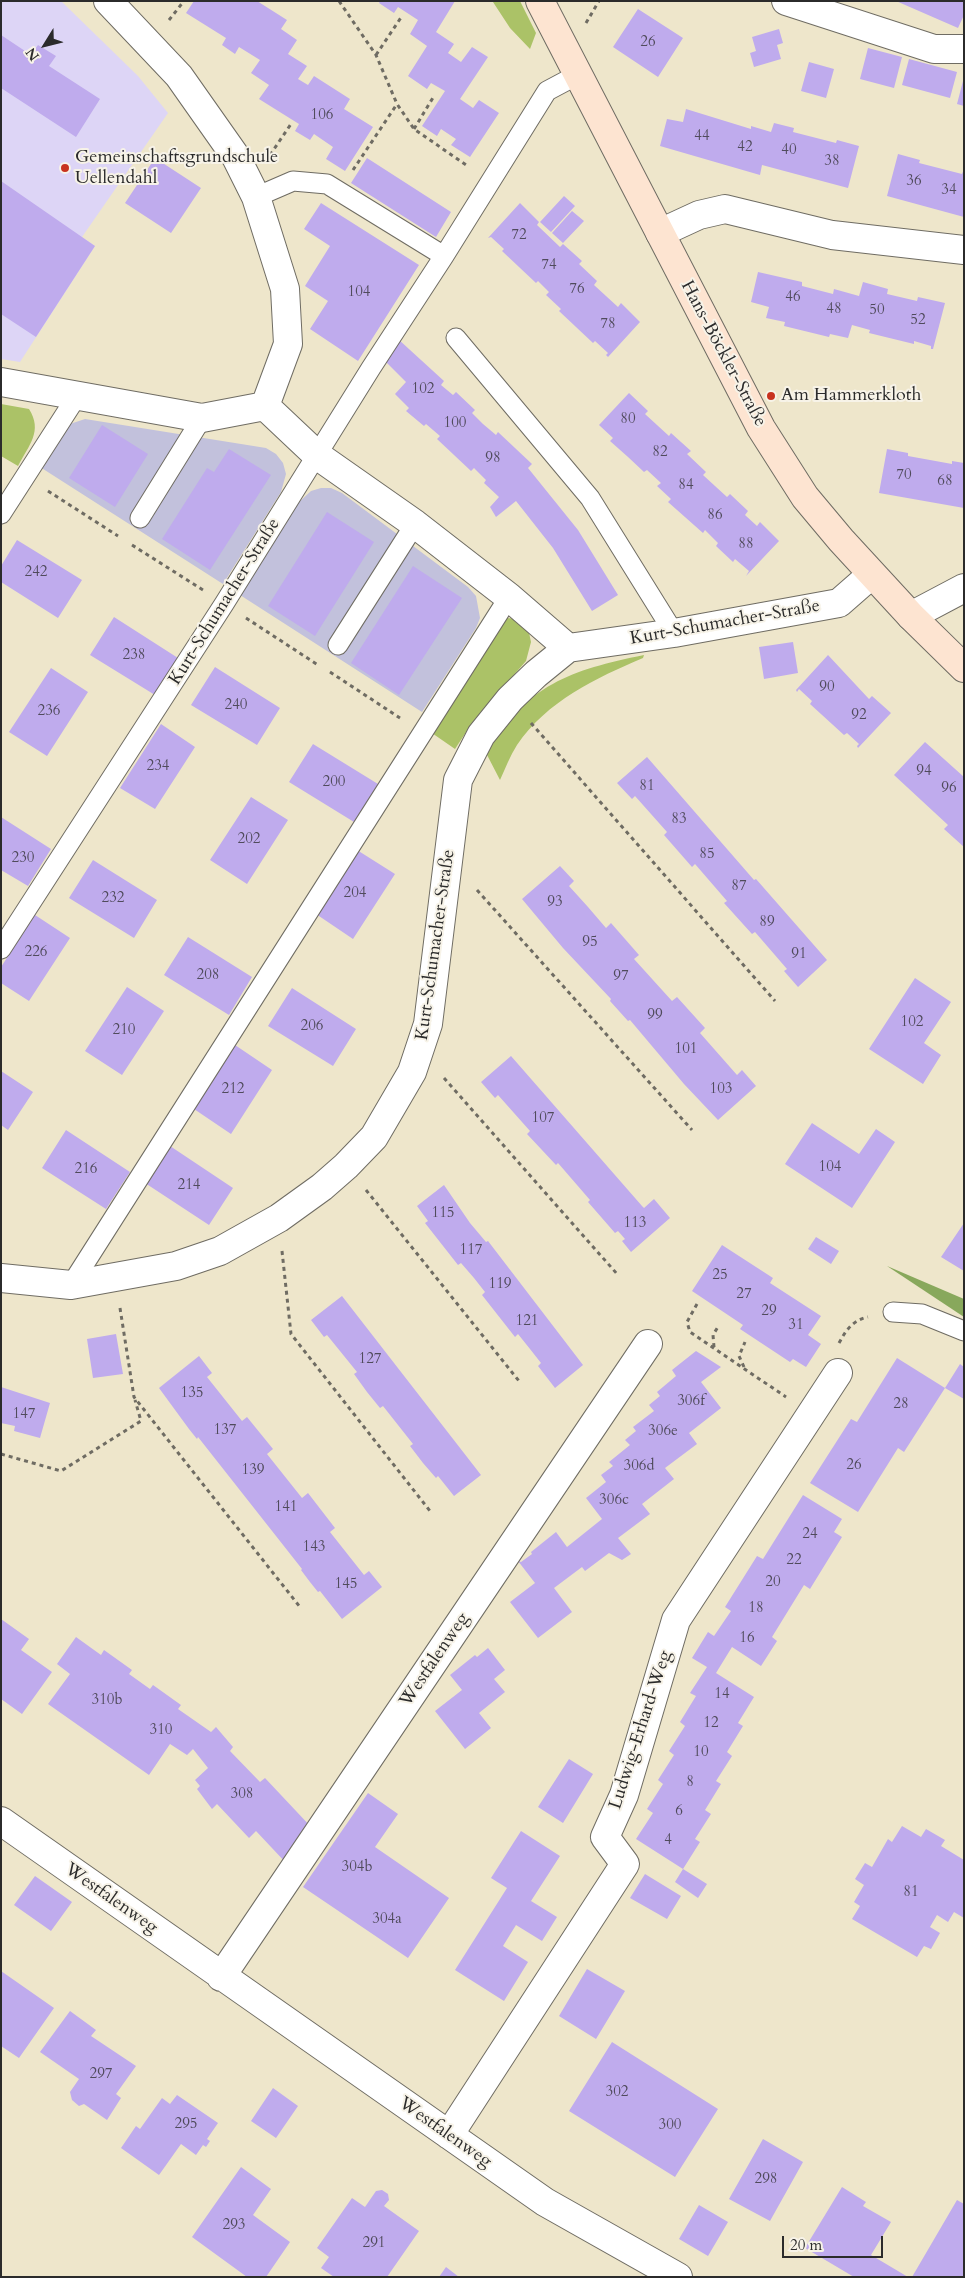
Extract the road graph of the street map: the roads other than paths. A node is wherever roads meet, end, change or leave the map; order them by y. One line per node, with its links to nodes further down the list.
1 (108, 1): 6 (street)
2 (540, 1): 5 (street, Hans-Böckler-Straße)
3 (786, 1): 4 (street)
4 (964, 49)
5 (579, 74): 7 (street, Hans-Böckler-Straße); 9 (lane, Kurt-Schumacher-Straße)
6 (256, 197): 9 (lane); 13 (street)
7 (660, 233): 8 (street); 19 (street, Hans-Böckler-Straße)
8 (964, 250)
9 (444, 256): 15 (lane, Kurt-Schumacher-Straße)
10 (456, 338): 23 (lane)
11 (1, 382): 12 (street)
12 (77, 396): 14 (street); 16 (lane)
13 (265, 406): 14 (street); 15 (street)
14 (202, 418): 17 (lane)
15 (318, 456): 18 (street); 27 (lane, Kurt-Schumacher-Straße)
16 (1, 514)
17 (140, 518)
18 (415, 524): 21 (street); 24 (lane)
19 (871, 575): 22 (street, Hans-Böckler-Straße); 23 (street, Kurt-Schumacher-Straße)
20 (964, 588): 22 (street)
21 (509, 597): 25 (street); 29 (lane)
22 (910, 616): 26 (street, Hans-Böckler-Straße)
23 (674, 633): 25 (street, Kurt-Schumacher-Straße)
24 (338, 645)
25 (568, 648): 29 (street, Kurt-Schumacher-Straße)
26 (964, 668)
27 (1, 949)
28 (1, 1278): 29 (street, Kurt-Schumacher-Straße)
29 (71, 1285)
30 (893, 1312): 31 (lane)
31 (964, 1331)
32 (648, 1344): 35 (street, Westfalenweg)
33 (838, 1373): 36 (street, Ludwig-Erhard-Weg)
34 (1, 1821): 35 (street, Westfalenweg)
35 (221, 1976): 36 (street, Westfalenweg)
36 (449, 2135): 37 (street, Westfalenweg)
37 (678, 2277)

